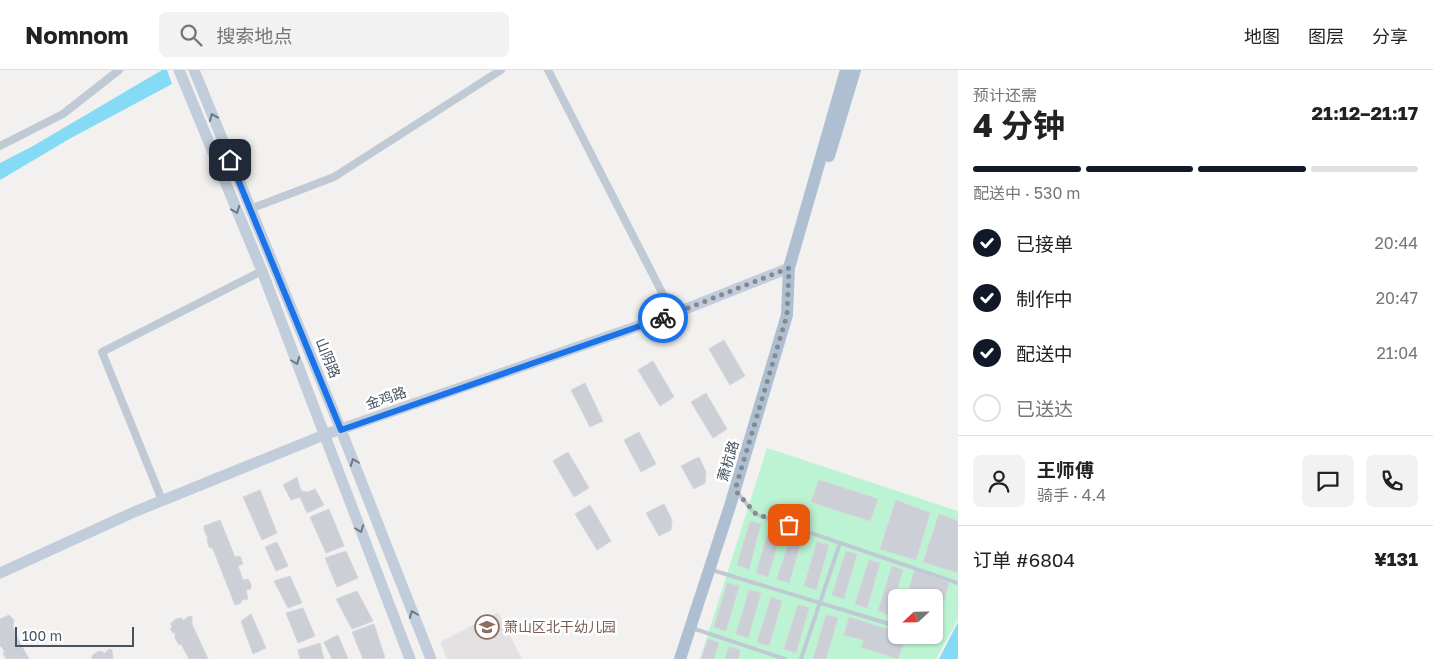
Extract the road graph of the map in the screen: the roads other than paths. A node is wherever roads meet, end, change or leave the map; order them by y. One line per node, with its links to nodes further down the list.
1 (119, 70): 8 (street)
2 (179, 70): 11 (main road, one-way to 11)
3 (194, 70): 9 (main road, 山阴路, one-way to 3)
4 (501, 70): 9 (street)
5 (548, 70): 12 (street)
6 (846, 70): 10 (main road, 萧杭路)
7 (855, 70): 10 (main road)
8 (0, 146)
9 (250, 209): 13 (main road, 山阴路)
10 (789, 268): 12 (main road, 金鸡路); 15 (main road, 萧杭路)
11 (262, 271): 14 (main road, one-way to 14); 16 (street)
12 (673, 314): 13 (main road, 金鸡路)
13 (341, 430): 14 (main road, 金鸡路); 25 (main road, 山阴路, one-way to 13)
14 (324, 435): 16 (main road, 金鸡路); 24 (main road, one-way to 24)
15 (735, 490): 17 (lane); 18 (main road, 萧杭路)
16 (162, 500): 19 (main road, 金鸡路)
17 (840, 542): 20 (lane); 21 (lane)
18 (709, 569): 21 (lane); 23 (main road, 萧杭路)
19 (0, 574)
20 (958, 583)
21 (820, 603): 22 (lane); 28 (lane)
22 (888, 624)
23 (690, 627): 26 (main road, 萧杭路); 27 (lane)
24 (410, 659)
25 (431, 659)
26 (680, 659)
27 (785, 659)
28 (801, 659)

